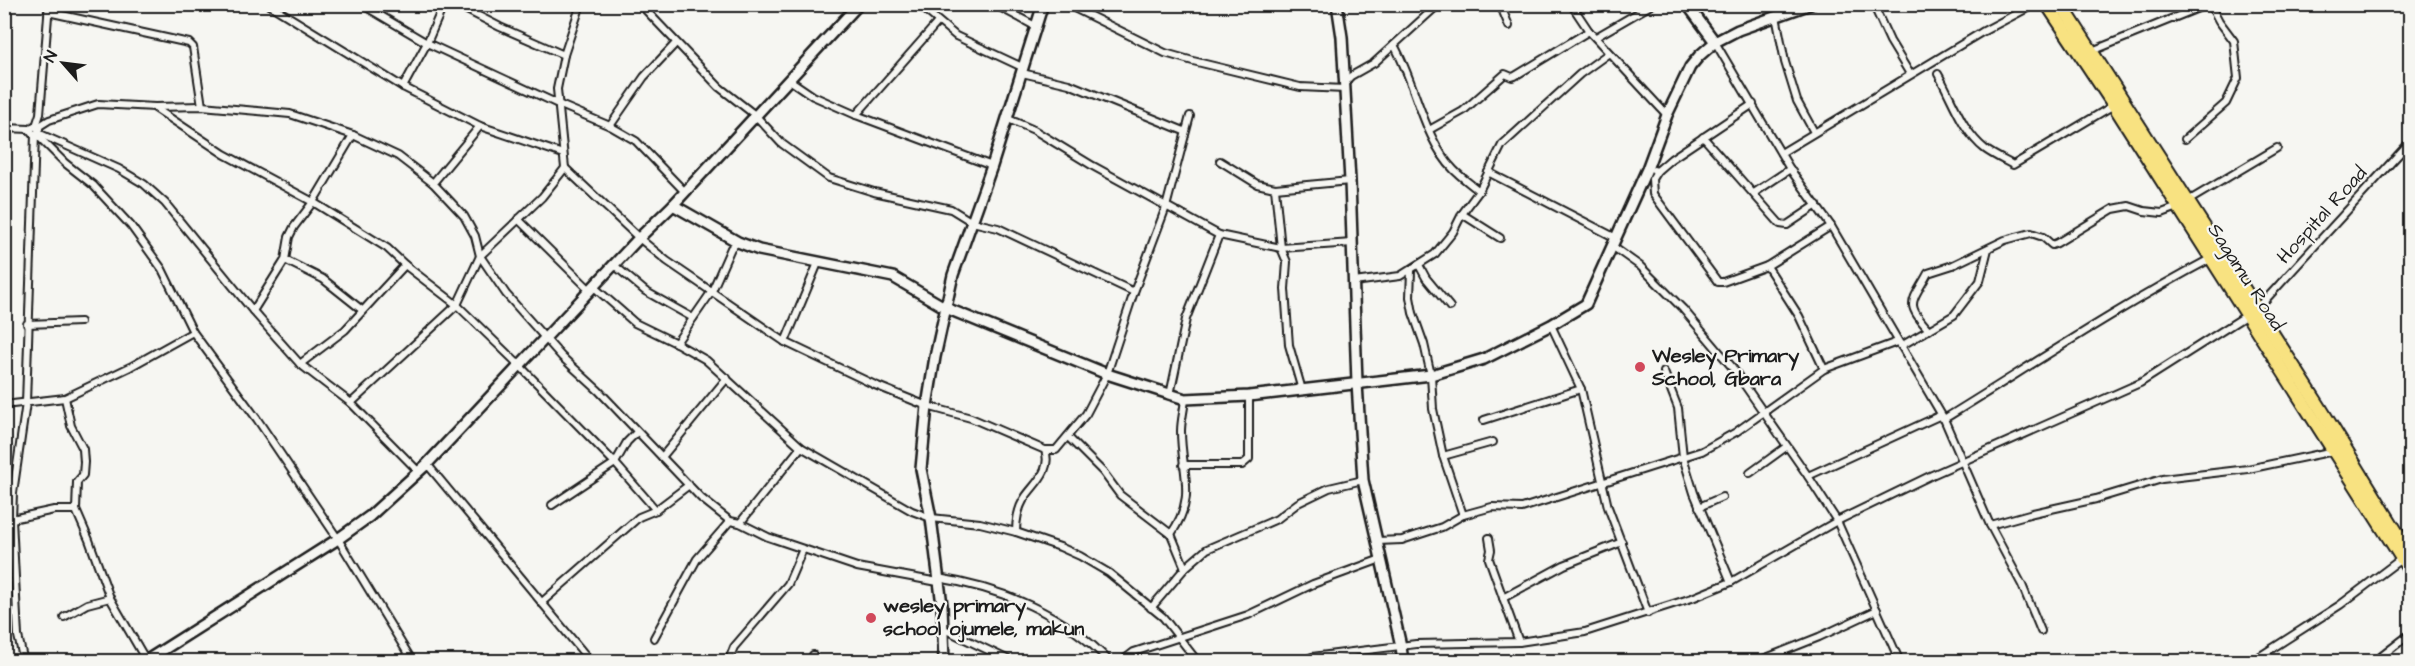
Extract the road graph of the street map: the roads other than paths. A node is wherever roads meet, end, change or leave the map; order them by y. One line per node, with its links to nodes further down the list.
1 (49, 4): 27 (street)
2 (268, 4): 47 (street)
3 (361, 4): 37 (street)
4 (444, 4): 37 (street)
5 (455, 4): 42 (street)
6 (581, 4): 42 (street)
7 (640, 4): 38 (street)
8 (859, 4): 46 (street)
9 (918, 4): 31 (street)
10 (994, 4): 32 (street)
11 (1043, 4): 32 (street)
12 (1066, 4): 48 (street)
13 (1337, 4): 48 (street)
14 (1439, 4): 39 (street)
15 (1500, 4): 33 (street)
16 (1571, 4): 34 (street)
17 (1653, 4): 35 (street)
18 (1811, 4): 30 (street)
19 (1872, 4): 44 (street)
20 (2036, 4): 44 (street)
21 (2047, 4): 51 (highway, Sagamu Road)
22 (2061, 4): 40 (highway, Sagamu Road)
23 (2196, 4): 28 (street)
24 (2209, 4): 28 (street); 68 (street)
25 (2406, 4): 29 (street)
26 (1692, 7): 36 (street)
27 (48, 12): 52 (street); 63 (street)
28 (2193, 12): 40 (street)
29 (2410, 13)
30 (1776, 16): 36 (street); 65 (street)
31 (938, 22): 43 (street); 55 (street)
32 (1035, 26): 43 (street)
33 (1509, 26)
34 (1589, 31): 35 (street); 62 (street)
35 (1596, 37): 41 (street)
36 (1715, 42): 50 (street); 56 (street)
37 (428, 43): 47 (street); 49 (street)
38 (676, 43): 54 (street); 60 (street)
39 (1394, 45): 48 (street); 62 (street)
40 (2091, 51): 86 (highway, Sagamu Road)
41 (1609, 53): 56 (street); 78 (street)
42 (564, 55): 49 (street)
43 (1022, 70): 58 (street); 64 (street)
44 (1910, 74): 65 (street)
45 (1938, 74): 51 (street)
46 (788, 79): 54 (street); 55 (street)
47 (403, 87): 59 (street)
48 (1345, 89): 79 (street)
49 (558, 105): 60 (street); 72 (street)
50 (1753, 105): 67 (street); 71 (street)
51 (2114, 105): 86 (highway, Sagamu Road)
52 (202, 106): 53 (street); 66 (street)
53 (155, 108): 63 (street); 85 (street)
54 (755, 115): 83 (street); 92 (street)
55 (856, 115): 74 (street)
56 (1667, 115): 77 (street)
57 (1190, 116): 64 (street)
58 (1006, 118): 74 (street); 89 (street)
59 (480, 126): 72 (street); 80 (street)
60 (610, 126): 83 (street)
61 (4, 128): 63 (street)
62 (1429, 130): 82 (street)
63 (35, 131): 118 (street); 123 (street); 126 (street)
64 (1185, 131): 89 (street)
65 (1814, 132): 71 (street)
66 (352, 135): 80 (street); 85 (street)
67 (1703, 137): 77 (street); 84 (street)
68 (2185, 139)
69 (2410, 142): 120 (street, Hospital Road)
70 (2277, 148): 86 (street)
71 (1781, 153): 76 (street)
72 (563, 154): 75 (street)
73 (1220, 161): 81 (street)
74 (992, 166): 92 (street)
75 (566, 168): 91 (street); 95 (street)
76 (1790, 169): 84 (street); 88 (street)
77 (1652, 170): 98 (street); 109 (street)
78 (1488, 172): 82 (street); 98 (street)
79 (1350, 182): 81 (street); 99 (street)
80 (433, 183): 102 (street)
81 (1275, 188): 100 (street)
82 (1479, 191): 90 (street)
83 (685, 192): 87 (street)
84 (1754, 193): 88 (street)
85 (313, 202): 104 (street); 106 (street)
86 (2183, 204): 101 (street); 103 (highway, Sagamu Road); 120 (highway, Sagamu Road)
87 (674, 205): 95 (street); 97 (street)
88 (1817, 205): 93 (street)
89 (1166, 207): 94 (street); 114 (street)
90 (1462, 214): 96 (street); 108 (street)
91 (518, 219): 102 (street); 112 (street)
92 (972, 222): 114 (street); 117 (street)
93 (1831, 226): 109 (street); 130 (street)
94 (1219, 235): 100 (street); 141 (street)
95 (639, 238): 107 (street); 113 (street)
96 (1500, 238)
97 (738, 242): 105 (street); 113 (street)
98 (1614, 242): 124 (street); 149 (street)
99 (1352, 243): 100 (street); 111 (street)
100 (1281, 248): 140 (street)
101 (1988, 249): 125 (street); 125 (street)
102 (480, 256): 115 (street); 127 (street)
103 (2210, 258): 120 (highway, Sagamu Road); 150 (street)
104 (285, 260): 118 (street); 119 (street)
105 (818, 263): 117 (street); 128 (street)
106 (405, 265): 115 (street); 119 (street)
107 (614, 265): 112 (street); 121 (street)
108 (1419, 265): 110 (street); 116 (street)
109 (1767, 266): 133 (street)
110 (1411, 271): 111 (street); 136 (street)
111 (1354, 282): 138 (street)
112 (592, 289): 127 (street); 129 (street)
113 (712, 291): 121 (street); 128 (street)
114 (1134, 292): 135 (street)
115 (457, 305): 132 (street); 146 (street)
116 (1450, 307)
117 (946, 308): 135 (street); 148 (street)
118 (253, 310): 131 (street)
119 (362, 310): 131 (street)
120 (2252, 312): 158 (highway, Sagamu Road); 162 (street, Hospital Road); 191 (highway, Sagamu Road)
121 (693, 318): 129 (street)
122 (80, 322): 123 (street)
123 (27, 324): 145 (street)
124 (1551, 326): 136 (street); 139 (street)
125 (1929, 330): 130 (street)
126 (193, 332): 143 (street); 187 (street)
127 (546, 338): 132 (street); 152 (street)
128 (785, 342): 148 (street)
129 (676, 343): 137 (street)
130 (1899, 344): 133 (street); 150 (street)
131 (300, 364): 146 (street)
132 (520, 366): 163 (street); 164 (street)
133 (1824, 369): 149 (street)
134 (1664, 372): 161 (street)
135 (1107, 374): 141 (street); 153 (street)
136 (1431, 375): 138 (street); 159 (street)
137 (727, 378): 155 (street); 160 (street)
138 (1357, 383): 140 (street); 169 (street)
139 (1581, 389): 151 (street); 170 (street)
140 (1302, 390): 142 (street)
141 (1170, 396): 144 (street)
142 (1248, 396): 144 (street); 165 (street)
143 (65, 398): 145 (street); 175 (street)
144 (1185, 399): 165 (street)
145 (26, 403): 147 (street); 179 (street)
146 (351, 403): 166 (street)
147 (4, 405)
148 (927, 406): 157 (street); 178 (street)
149 (1763, 412): 156 (street); 161 (street)
150 (1943, 417): 162 (street); 168 (street)
151 (1484, 420)
152 (637, 432): 160 (street); 163 (street)
153 (1068, 437): 157 (street); 185 (street)
154 (1492, 442): 159 (street)
155 (801, 447): 178 (street); 182 (street)
156 (1786, 447): 167 (street); 168 (street)
157 (1045, 450): 184 (street)
158 (2334, 450): 183 (street); 191 (highway, Sagamu Road)
159 (1443, 456): 177 (street)
160 (662, 457): 171 (street)
161 (1683, 457): 170 (street); 174 (street)
162 (1962, 462): 181 (street, Hospital Road); 183 (street)
163 (615, 463): 173 (street); 176 (street)
164 (427, 464): 166 (street); 199 (street)
165 (1183, 465): 185 (street)
166 (419, 472): 187 (street)
167 (1750, 473)
168 (1808, 476): 181 (street)
169 (1363, 480): 188 (street); 193 (street)
170 (1601, 482): 177 (street); 189 (street)
171 (689, 485): 176 (street); 180 (street)
172 (1722, 497): 174 (street)
173 (552, 505)
174 (1699, 507): 196 (street)
175 (76, 510): 179 (street); 197 (street)
176 (656, 510): 199 (street)
177 (1463, 515): 188 (street)
178 (931, 518): 184 (street); 195 (street)
179 (12, 519): 202 (street)
180 (730, 521): 182 (street); 209 (street)
181 (1837, 521): 196 (street, Hospital Road); 201 (street)
182 (740, 523): 190 (street)
183 (1990, 525): 207 (street)
184 (1016, 532): 200 (street)
185 (1171, 534): 193 (street)
186 (1489, 538): 198 (street)
187 (338, 539): 214 (street); 217 (street)
188 (1377, 541): 192 (street)
189 (1622, 542): 198 (street); 203 (street)
190 (803, 549): 195 (street); 219 (street)
191 (2406, 556): 194 (highway, Sagamu Road); 228 (street)
192 (1382, 559): 210 (street); 212 (street)
193 (1185, 568): 200 (street)
194 (2410, 572)
195 (937, 580): 206 (street); 222 (street)
196 (1731, 582): 203 (street, Hospital Road)
197 (110, 598): 205 (street); 214 (street)
198 (1503, 598): 211 (street)
199 (541, 603): 218 (street)
200 (1151, 608): 210 (street)
201 (1877, 610): 213 (street); 215 (street)
202 (16, 613): 204 (street); 216 (street)
203 (1648, 613): 211 (street, Hospital Road)
204 (4, 617)
205 (64, 617)
206 (944, 629): 220 (street); 221 (street)
207 (2041, 631)
208 (2410, 634): 229 (street)
209 (654, 638)
210 (1180, 638): 223 (street); 224 (street)
211 (1518, 642): 212 (street, Hospital Road)
212 (1401, 646): 225 (street, Hospital Road); 226 (street)
213 (1767, 659): 227 (street)
214 (146, 661)
215 (1899, 661)
216 (24, 662)
217 (413, 662)
218 (591, 662)
219 (728, 662)
220 (944, 662)
221 (1013, 662)
222 (1110, 662)
223 (1121, 662)
224 (1198, 662)
225 (1301, 662)
226 (1403, 662)
227 (1756, 662)
228 (2251, 662)
229 (2374, 662)

